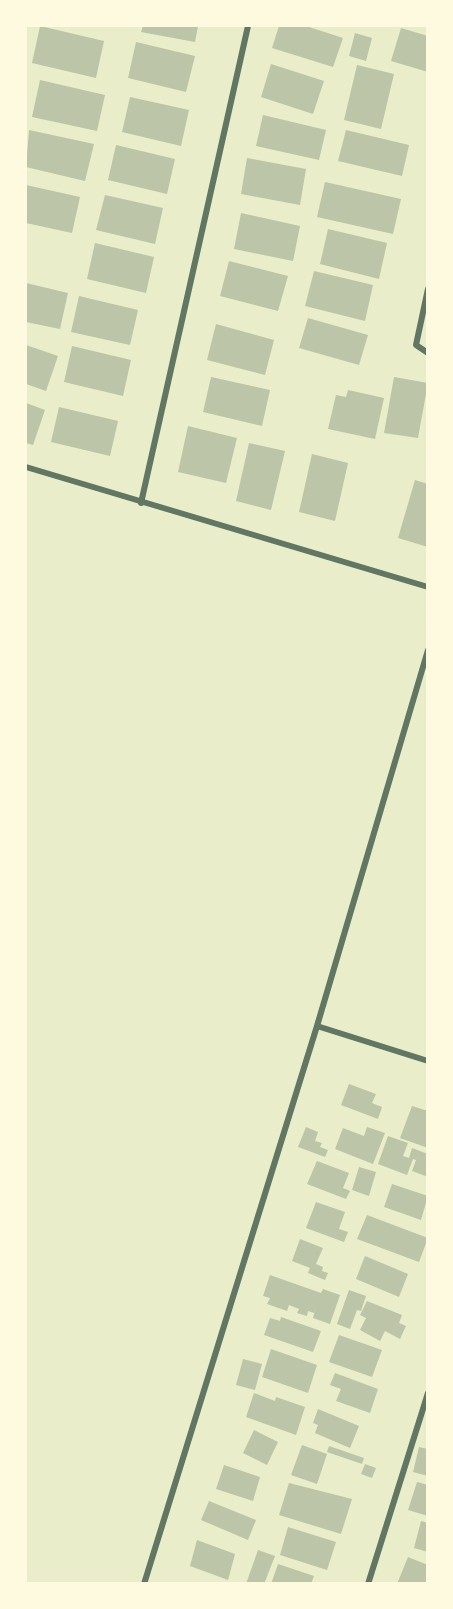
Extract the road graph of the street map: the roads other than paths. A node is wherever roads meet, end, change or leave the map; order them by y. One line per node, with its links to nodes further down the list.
1 (248, 26): 5 (street)
2 (428, 289): 3 (street)
3 (428, 353)
4 (26, 467): 5 (street)
5 (141, 503): 6 (street)
6 (428, 587)
7 (428, 650): 8 (street)
8 (317, 1026): 9 (street); 11 (street)
9 (428, 1061)
10 (428, 1393): 12 (street)
11 (144, 1584)
12 (369, 1584)

